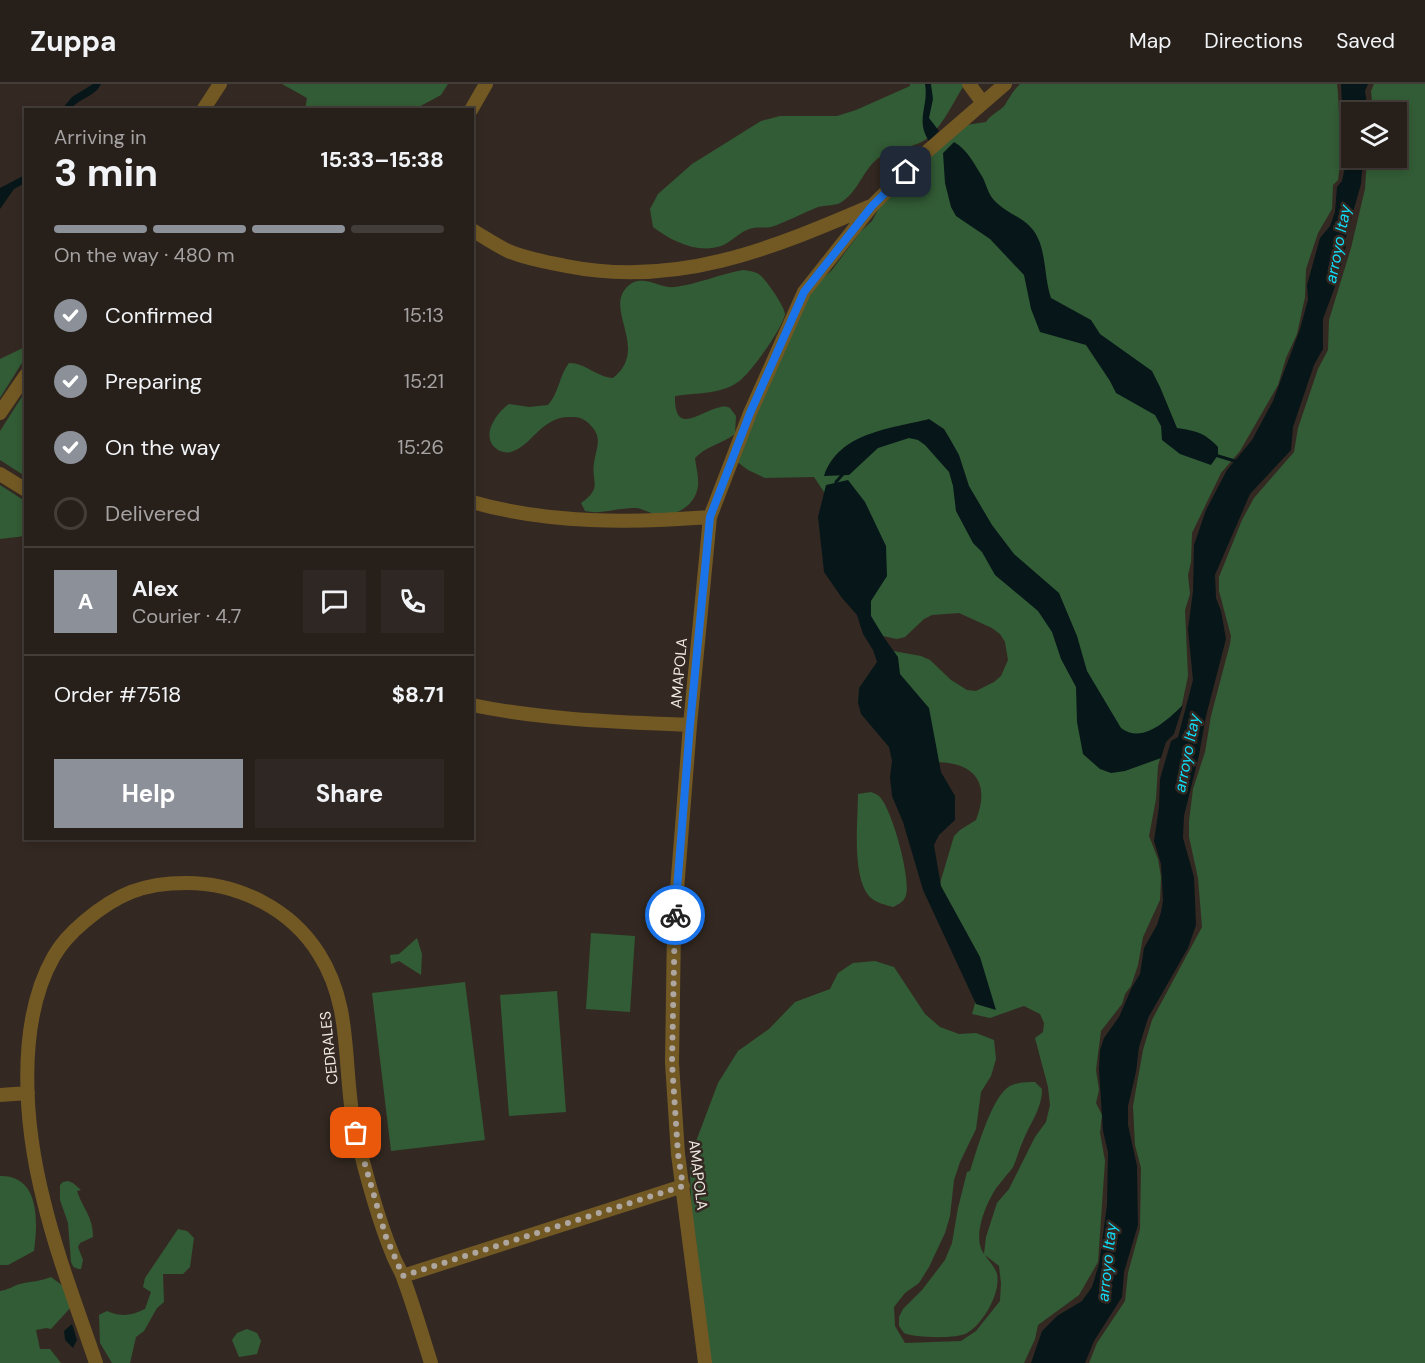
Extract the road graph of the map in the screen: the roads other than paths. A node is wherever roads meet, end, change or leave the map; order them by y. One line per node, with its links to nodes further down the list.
1 (220, 84): 6 (street)
2 (486, 84): 7 (street)
3 (969, 84): 5 (street)
4 (1005, 84): 5 (street, AMAPOLA)
5 (983, 103): 8 (street, AMAPOLA)
6 (204, 108)
7 (472, 108)
8 (872, 206): 9 (street); 15 (street, AMAPOLA)
9 (474, 231)
10 (24, 378): 11 (street)
11 (0, 413)
12 (0, 474): 13 (street)
13 (24, 489)
14 (474, 502): 15 (street)
15 (710, 517): 17 (street, AMAPOLA)
16 (474, 705): 17 (street)
17 (690, 725): 20 (street, AMAPOLA)
18 (28, 1093): 19 (street); 21 (street, CEDRALES); 22 (street, CEDRALES)
19 (0, 1095)
20 (683, 1186): 21 (street); 24 (street, AMAPOLA)
21 (403, 1276): 23 (street, CEDRALES)
22 (96, 1363)
23 (431, 1363)
24 (705, 1363)

